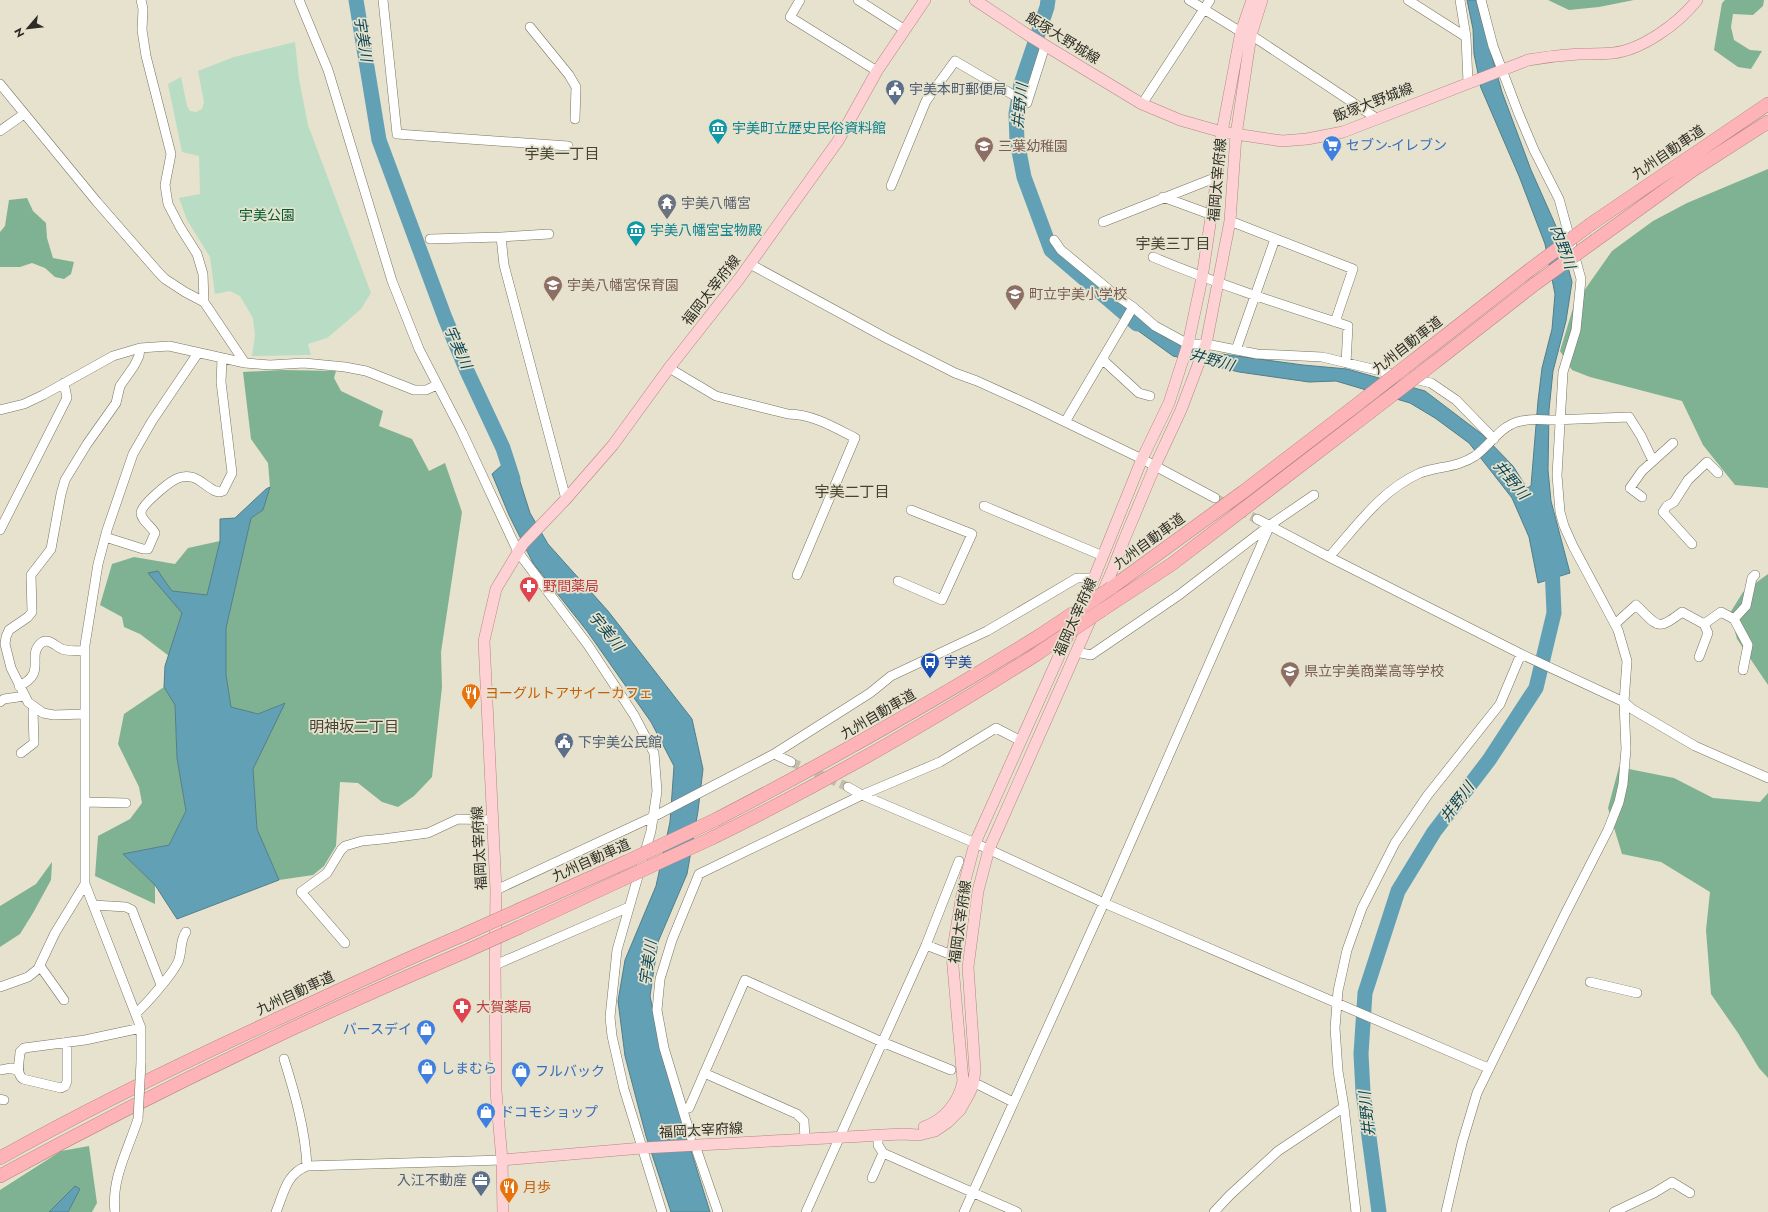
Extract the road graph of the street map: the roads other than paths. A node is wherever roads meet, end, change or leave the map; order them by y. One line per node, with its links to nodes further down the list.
1 (141, 0): 52 (street)
2 (299, 0): 66 (street)
3 (382, 0): 35 (street)
4 (800, 0): 22 (street)
5 (858, 0): 18 (street)
6 (925, 0): 18 (main road, 福岡太宰府線)
7 (975, 0): 21 (main road, 飯塚大野城線)
8 (1189, 0): 16 (street)
9 (1210, 0): 16 (street)
10 (1252, 0): 19 (main road, 福岡太宰府線)
11 (1262, 0): 19 (main road, 福岡太宰府線)
12 (1408, 0): 20 (street)
13 (1460, 0): 20 (street)
14 (1481, 0): 23 (street)
15 (1697, 0): 23 (main road, 飯塚大野城線)
16 (1204, 9): 19 (street); 26 (street)
17 (530, 27): 30 (street)
18 (904, 30): 22 (main road, 福岡太宰府線)
19 (1246, 33): 29 (street); 33 (main road, 福岡太宰府線); 34 (main road, 福岡太宰府線)
20 (1466, 37): 24 (street)
21 (1043, 44): 26 (main road, 飯塚大野城線); 37 (street)
22 (877, 71): 48 (main road, 福岡太宰府線)
23 (1497, 71): 24 (main road, 飯塚大野城線); 69 (street)
24 (1469, 82): 29 (main road, 飯塚大野城線)
25 (0, 84): 28 (street)
26 (1142, 104): 33 (main road, 飯塚大野城線)
27 (1768, 104): 161 (highway, 九州自動車道, bridge)
28 (24, 114): 32 (street); 52 (street)
29 (1376, 118): 34 (main road, 飯塚大野城線)
30 (575, 120)
31 (1768, 122): 164 (highway, 九州自動車道, bridge)
32 (0, 131)
33 (1222, 132): 34 (main road, 飯塚大野城線); 36 (main road, 福岡太宰府線)
34 (1236, 135): 41 (main road, 福岡太宰府線)
35 (568, 146)
36 (1217, 177): 38 (street); 39 (main road, 福岡太宰府線)
37 (891, 186)
38 (1164, 197): 39 (street); 40 (street)
39 (1212, 215): 49 (main road, 福岡太宰府線)
40 (1103, 222)
41 (1230, 222): 45 (street); 50 (main road, 福岡太宰府線)
42 (549, 234): 43 (street)
43 (501, 237): 44 (street); 79 (street)
44 (430, 239)
45 (1275, 239): 51 (street); 54 (street)
46 (1054, 240): 53 (street)
47 (1154, 257): 49 (street)
48 (750, 264): 64 (main road, 福岡太宰府線); 70 (street)
49 (1202, 278): 50 (street); 55 (main road, 福岡太宰府線)
50 (1219, 282): 51 (street); 56 (main road, 福岡太宰府線)
51 (1256, 296): 54 (street); 58 (street)
52 (204, 302): 62 (street)
53 (1132, 309): 55 (street); 61 (street)
54 (1335, 322): 63 (street)
55 (1188, 344): 56 (street); 73 (main road, 福岡太宰府線)
56 (1206, 344): 58 (street); 75 (main road, 福岡太宰府線)
57 (140, 348): 59 (street); 65 (street); 103 (street)
58 (1236, 350): 63 (street)
59 (198, 352): 60 (street); 86 (street)
60 (222, 359): 62 (street); 86 (street)
61 (1103, 360): 67 (street); 70 (street)
62 (246, 363): 66 (street)
63 (1346, 363): 71 (street)
64 (669, 368): 79 (main road, 福岡太宰府線); 91 (street)
65 (64, 383): 68 (street); 85 (street)
66 (437, 385): 88 (street)
67 (1150, 396)
68 (0, 410)
69 (1557, 420): 71 (street); 74 (street); 96 (street)
70 (1065, 422): 73 (street)
71 (1494, 439): 90 (street)
72 (1673, 443): 74 (street)
73 (1142, 459): 75 (street); 89 (main road, 福岡太宰府線)
74 (1653, 461): 78 (street)
75 (1155, 466): 80 (street); 99 (main road, 福岡太宰府線)
76 (1718, 473): 87 (street)
77 (1314, 495): 84 (street)
78 (1642, 497)
79 (566, 498): 88 (main road, 福岡太宰府線)
80 (1215, 498)
81 (984, 506): 89 (street)
82 (911, 510): 94 (street)
83 (1257, 519): 84 (street)
84 (1270, 525): 90 (street); 99 (street); 125 (street)
85 (0, 530)
86 (105, 537): 98 (street)
87 (1692, 544)
88 (520, 548): 118 (street); 119 (main road, 福岡太宰府線)
89 (1103, 556): 93 (main road, 福岡太宰府線)
90 (1329, 557): 100 (street)
91 (797, 575)
92 (1755, 575): 95 (street)
93 (1094, 578): 109 (main road, 福岡太宰府線); 111 (street)
94 (898, 581)
95 (1734, 619): 97 (street); 102 (street)
96 (1615, 624): 97 (street); 106 (street)
97 (1704, 624): 101 (street)
98 (84, 651): 103 (street); 108 (street)
99 (1076, 652): 121 (main road, 福岡太宰府線)
100 (1523, 655): 106 (street); 139 (street)
101 (1699, 657)
102 (1743, 670)
103 (19, 686): 104 (street)
104 (25, 696): 105 (street); 107 (street)
105 (0, 702)
106 (1624, 702): 113 (street); 145 (street)
107 (35, 707): 108 (street); 110 (street)
108 (84, 714): 116 (street)
109 (1021, 741): 115 (street); 120 (main road, 福岡太宰府線)
110 (21, 753)
111 (774, 754): 112 (street); 118 (street)
112 (791, 762)
113 (1768, 778)
114 (848, 787): 115 (street)
115 (862, 795): 120 (street); 158 (street)
116 (85, 802): 117 (street); 123 (street)
117 (126, 803)
118 (655, 816): 124 (street); 127 (street)
119 (492, 820): 124 (main road, 福岡太宰府線); 129 (street)
120 (975, 843): 121 (street); 131 (main road, 福岡太宰府線)
121 (989, 849): 125 (street); 154 (main road, 福岡太宰府線)
122 (960, 861): 130 (street)
123 (85, 884): 126 (street); 133 (street)
124 (496, 890): 132 (main road, 福岡太宰府線)
125 (1104, 903): 139 (street); 151 (street)
126 (93, 905): 135 (street); 140 (street)
127 (630, 907): 132 (street); 159 (street)
128 (186, 932): 135 (street)
129 (345, 943)
130 (926, 945): 131 (street); 143 (street)
131 (952, 955): 154 (main road, 福岡太宰府線)
132 (495, 965): 162 (main road, 福岡太宰府線)
133 (40, 966): 136 (street); 138 (street)
134 (1590, 982): 137 (street)
135 (161, 985): 140 (street)
136 (0, 988)
137 (1637, 993)
138 (64, 1000)
139 (1339, 1004): 145 (street); 152 (street)
140 (136, 1013): 141 (street)
141 (141, 1028): 142 (street); 168 (street, bridge)
142 (67, 1042): 148 (street); 148 (street)
143 (882, 1042): 147 (street); 149 (street); 156 (street)
144 (284, 1060): 163 (street)
145 (1488, 1068): 178 (street)
146 (0, 1070): 148 (street)
147 (952, 1070)
148 (18, 1071)
149 (704, 1073): 153 (street); 157 (street)
150 (980, 1085): 151 (street)
151 (1013, 1102): 166 (street)
152 (1344, 1107): 176 (street); 177 (street)
153 (689, 1108)
154 (902, 1134): 155 (main road, 福岡太宰府線)
155 (878, 1135): 156 (main road, 福岡太宰府線); 160 (street)
156 (840, 1137): 157 (main road, 福岡太宰府線); 173 (street)
157 (804, 1139): 158 (main road, 福岡太宰府線)
158 (695, 1145): 159 (main road, 福岡太宰府線); 172 (street)
159 (642, 1148): 162 (main road, 福岡太宰府線); 171 (street)
160 (883, 1153): 165 (street); 166 (street)
161 (0, 1158)
162 (502, 1160): 163 (street); 170 (main road, 福岡太宰府線)
163 (307, 1166): 169 (street)
164 (0, 1176)
165 (872, 1178)
166 (973, 1192): 174 (street); 175 (street)
167 (1690, 1192): 179 (street)
168 (115, 1212)
169 (276, 1212)
170 (503, 1212)
171 (662, 1212)
172 (718, 1212)
173 (806, 1212)
174 (964, 1212)
175 (1017, 1212)
176 (1214, 1212)
177 (1356, 1212)
178 (1446, 1212)
179 (1614, 1212)

